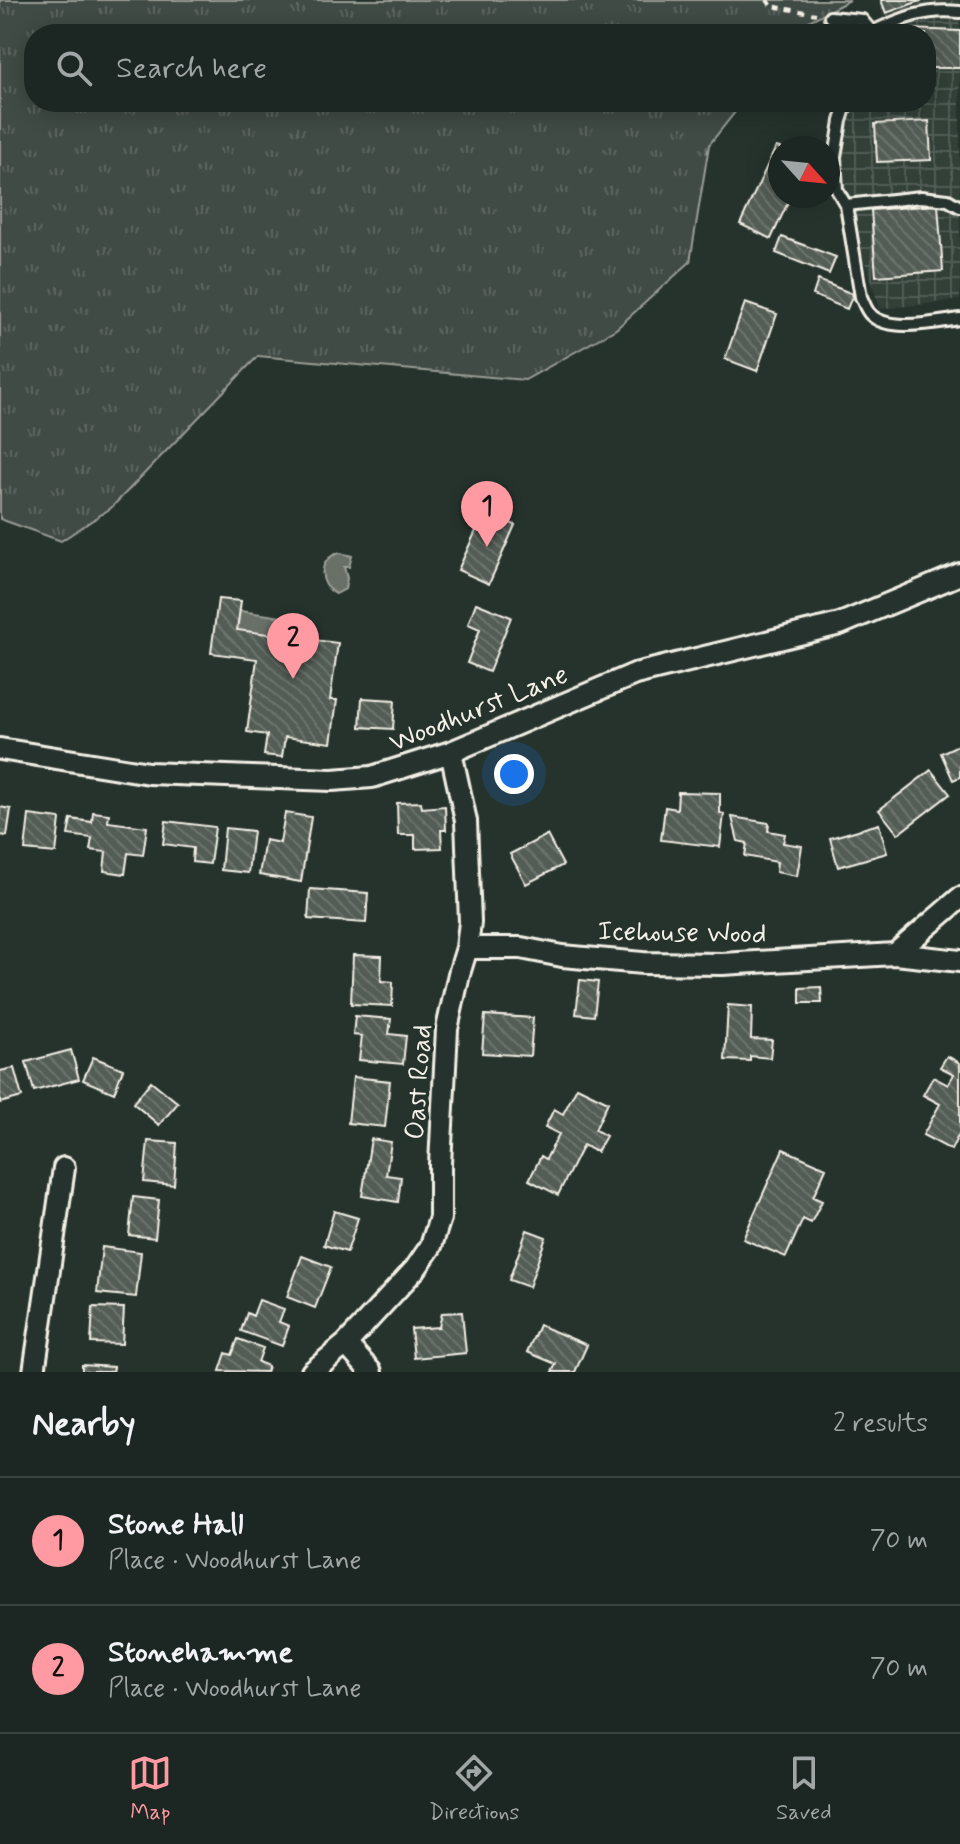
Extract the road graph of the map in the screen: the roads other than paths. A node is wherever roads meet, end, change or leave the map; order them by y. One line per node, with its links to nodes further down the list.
1 (960, 12): 4 (lane)
2 (830, 17): 3 (lane)
3 (865, 24)
4 (890, 24)
5 (844, 112): 6 (lane)
6 (846, 205): 7 (lane); 8 (lane)
7 (960, 207)
8 (960, 319)
9 (960, 574): 11 (street, Woodhurst Lane)
10 (0, 749): 11 (street, Woodhurst Lane)
11 (451, 752): 13 (street, Oast Road)
12 (960, 898): 14 (street)
13 (467, 948): 14 (street, Icehouse Wood); 17 (street, Oast Road)
14 (895, 954): 15 (street, Icehouse Wood)
15 (960, 961)
16 (64, 1168): 18 (street)
17 (346, 1344): 19 (street, Oast Road); 20 (street)
18 (34, 1372)
19 (312, 1372)
20 (371, 1372)

